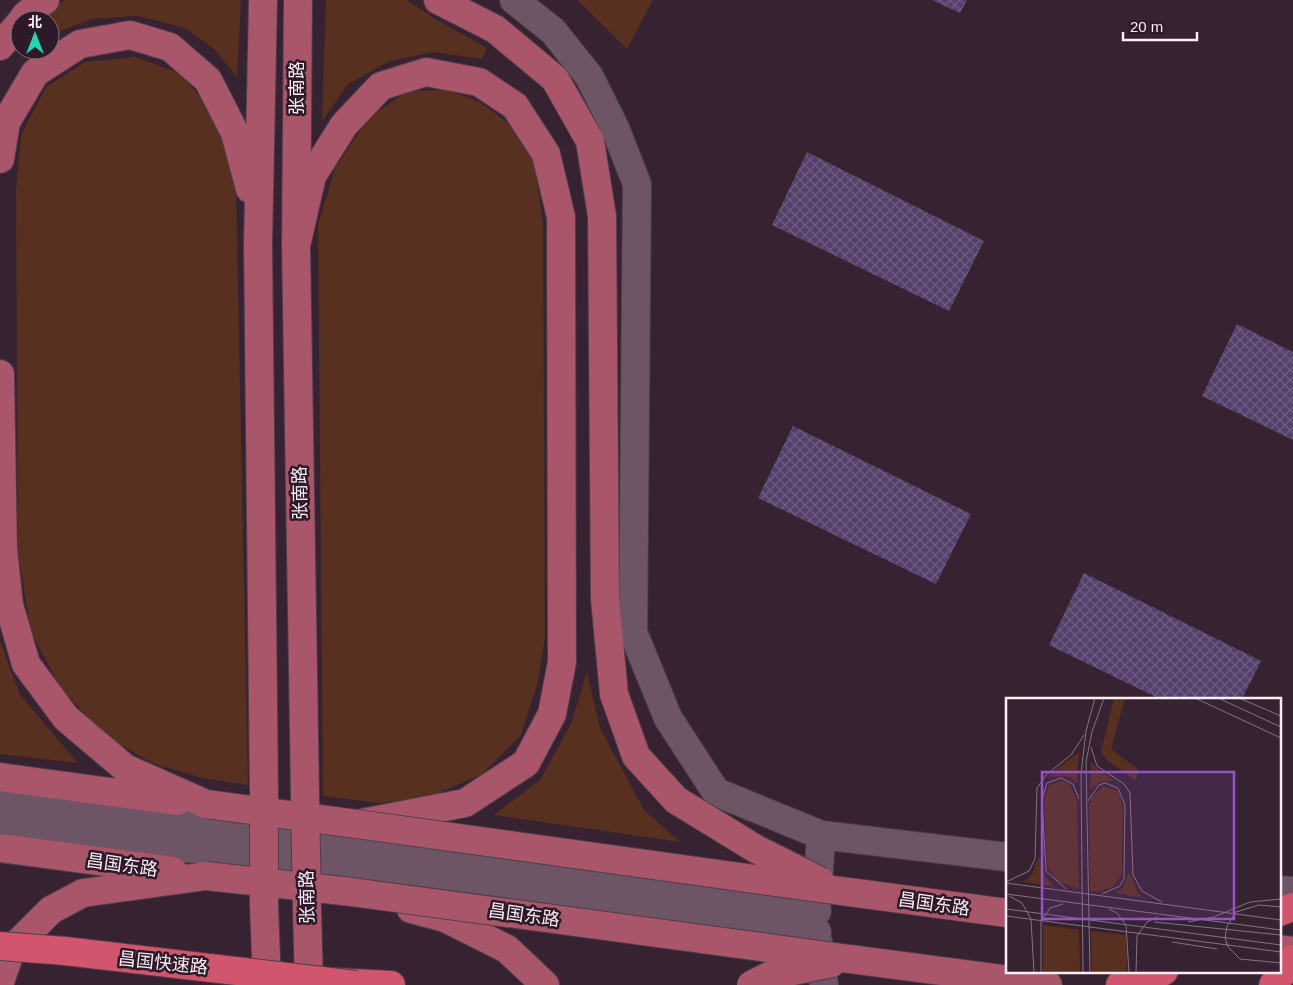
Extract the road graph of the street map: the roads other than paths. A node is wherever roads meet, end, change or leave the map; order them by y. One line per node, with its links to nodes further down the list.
1 (45, 0): 6 (main road)
2 (262, 0): 10 (main road, 张南路)
3 (298, 0): 11 (main road, 张南路)
4 (438, 0): 25 (main road, bridge)
5 (514, 0): 18 (lane)
6 (32, 10)
7 (10, 34): 8 (main road)
8 (0, 46)
9 (0, 159): 10 (main road)
10 (258, 244): 38 (main road, 张南路, bridge)
11 (296, 246): 17 (main road); 37 (main road, 张南路, bridge)
12 (0, 374): 15 (main road)
13 (0, 777): 15 (main road, 昌国东路)
14 (0, 799): 29 (lane)
15 (206, 804): 17 (main road, 昌国东路, bridge)
16 (0, 823): 29 (lane)
17 (357, 824): 25 (main road, 昌国东路, bridge)
18 (821, 835): 20 (lane); 29 (lane)
19 (0, 848): 21 (main road, 昌国东路)
20 (1006, 857)
21 (206, 876): 24 (main road, 昌国东路, bridge); 36 (main road, bridge)
22 (1280, 890): 23 (lane)
23 (1293, 891)
24 (352, 892): 34 (main road, 昌国东路, bridge); 40 (main road, bridge)
25 (841, 892): 28 (main road, 昌国东路)
26 (1293, 907): 27 (highway)
27 (1280, 912)
28 (1006, 913)
29 (817, 921): 42 (lane)
30 (0, 946): 37 (highway, 昌国快速路, bridge)
31 (1280, 949): 32 (main road)
32 (1293, 951)
33 (1293, 958): 45 (highway)
34 (850, 959): 41 (main road, bridge); 43 (main road, 昌国东路)
35 (1162, 972): 44 (highway)
36 (0, 982)
37 (333, 984): 39 (highway, 昌国快速路, bridge)
38 (267, 985)
39 (391, 985)
40 (545, 985)
41 (752, 985)
42 (824, 985)
43 (1048, 985)
44 (1120, 985)
45 (1273, 985)

